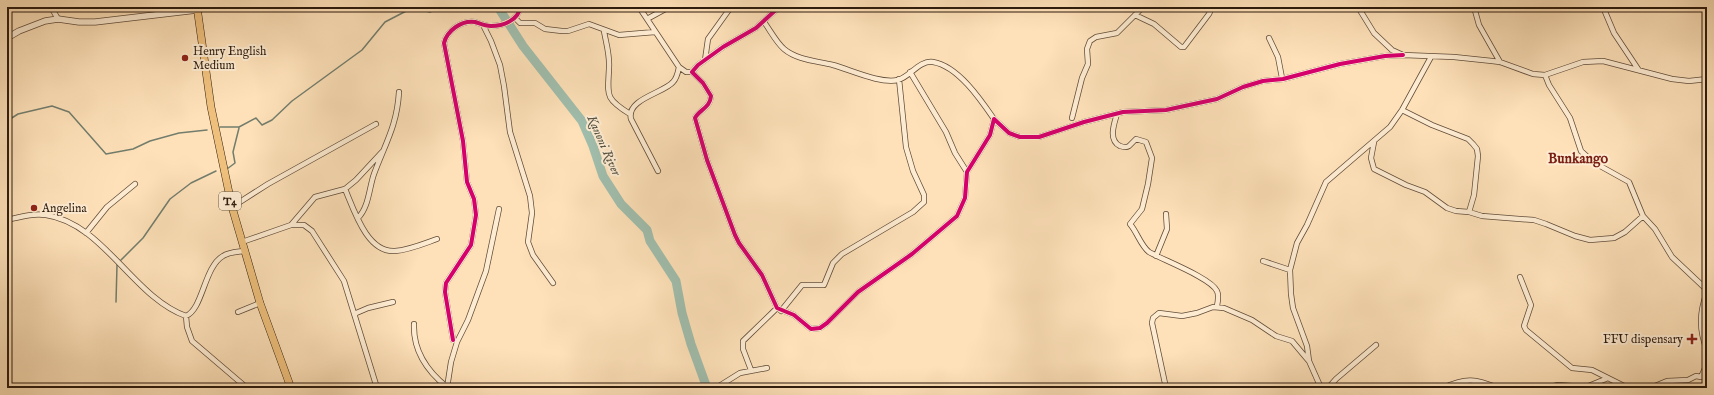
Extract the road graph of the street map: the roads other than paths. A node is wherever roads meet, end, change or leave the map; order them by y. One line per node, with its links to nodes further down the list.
1 (51, 7): 16 (street)
2 (214, 7): 13 (street)
3 (520, 7): 15 (street)
4 (639, 7): 17 (street)
5 (669, 7): 17 (street)
6 (731, 7): 26 (street)
7 (780, 7): 18 (street)
8 (1143, 7): 14 (street)
9 (1212, 7): 14 (street)
10 (1358, 7): 24 (street)
11 (1474, 7): 27 (street)
12 (1603, 7): 29 (street)
13 (197, 8): 16 (street); 49 (highway, T4)
14 (1135, 15): 40 (street)
15 (515, 18): 19 (street); 20 (street)
16 (58, 19): 22 (street)
17 (647, 19): 21 (street)
18 (764, 22): 26 (street); 35 (street)
19 (483, 25): 65 (street); 75 (street)
20 (604, 31): 21 (street); 38 (street)
21 (655, 32): 28 (street)
22 (7, 38)
23 (1269, 38): 33 (street)
24 (1404, 55): 25 (street); 33 (street)
25 (1431, 57): 27 (street); 37 (street)
26 (705, 60): 30 (street)
27 (1500, 62): 32 (street)
28 (679, 67): 30 (street); 38 (street)
29 (1638, 69): 32 (street); 34 (street)
30 (692, 72): 70 (street)
31 (910, 72): 35 (street); 41 (street); 46 (street)
32 (1545, 75): 53 (street)
33 (1282, 78): 39 (street)
34 (1707, 79)
35 (899, 80): 70 (street)
36 (399, 92): 44 (street)
37 (1402, 110): 43 (street); 51 (street)
38 (630, 114): 45 (street)
39 (1117, 114): 41 (street); 61 (street)
40 (1072, 118)
41 (994, 119): 46 (street)
42 (376, 124): 49 (street)
43 (1374, 142): 51 (street); 63 (street)
44 (382, 152): 48 (street); 54 (street)
45 (658, 171)
46 (968, 172): 70 (street)
47 (135, 184): 57 (street)
48 (345, 189): 54 (street); 56 (street)
49 (232, 207): 59 (highway, T4)
50 (498, 208): 83 (street)
51 (1469, 212): 53 (street)
52 (1166, 214): 61 (street)
53 (1643, 216): 66 (street)
54 (358, 218): 58 (street)
55 (7, 220): 57 (street)
56 (291, 225): 59 (street); 72 (street)
57 (86, 234): 73 (street)
58 (437, 239)
59 (242, 242): 60 (highway, T4)
60 (244, 251): 68 (highway, T4); 73 (street)
61 (1156, 256): 69 (street)
62 (1263, 261): 63 (street)
63 (1290, 270): 78 (street)
64 (1520, 277): 82 (street)
65 (553, 283)
66 (1707, 291): 77 (street)
67 (393, 302): 72 (street)
68 (260, 304): 71 (street); 85 (highway, T4)
69 (1217, 306): 78 (street); 88 (street)
70 (779, 309): 81 (street)
71 (238, 312)
72 (354, 314): 86 (street)
73 (186, 316): 84 (street)
74 (414, 324): 83 (street)
75 (453, 340)
76 (1376, 345): 90 (street)
77 (1707, 350)
78 (1309, 361): 89 (street)
79 (1707, 364): 95 (street)
80 (766, 368): 81 (street)
81 (751, 370): 87 (street)
82 (1608, 378): 93 (street); 94 (street)
83 (447, 387)
84 (247, 388)
85 (291, 388)
86 (377, 388)
87 (716, 388)
88 (1166, 388)
89 (1321, 388)
90 (1328, 388)
91 (1444, 388): 92 (street)
92 (1494, 388)
93 (1546, 388)
94 (1628, 388)
95 (1650, 388)

